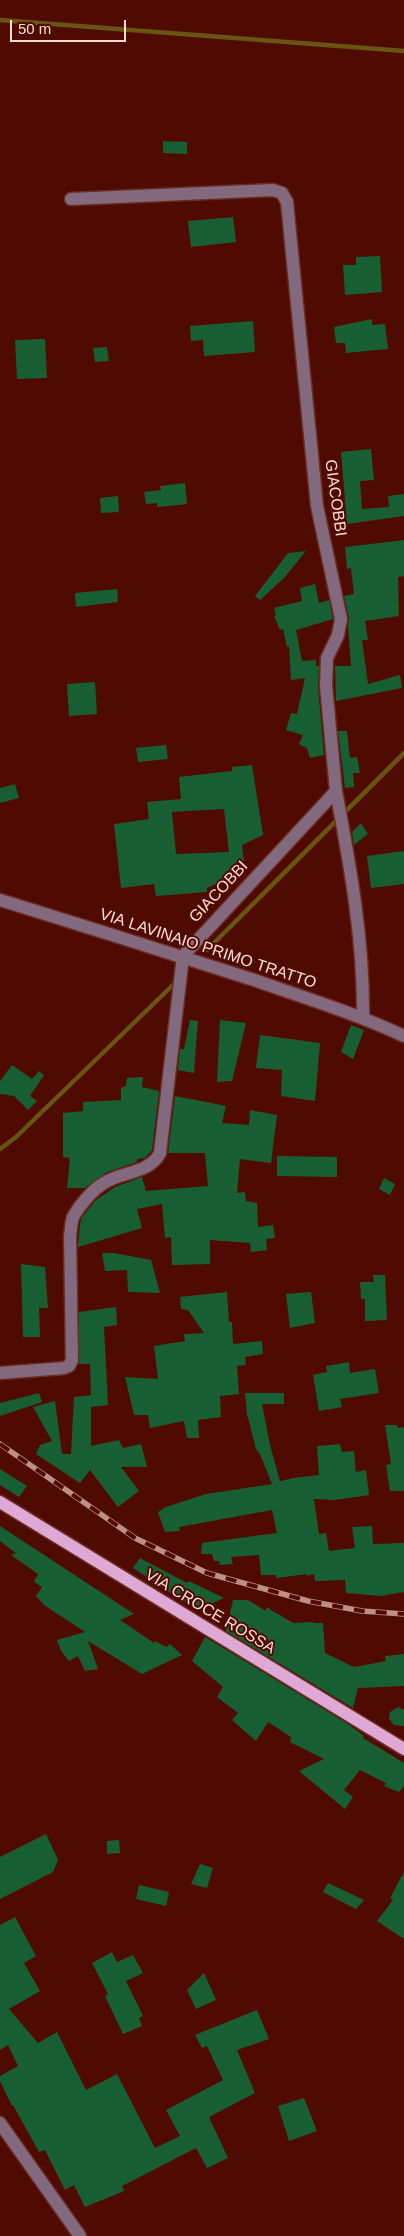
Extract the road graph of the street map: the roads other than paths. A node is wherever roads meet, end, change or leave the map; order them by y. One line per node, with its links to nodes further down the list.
1 (71, 200): 2 (street, GIACOBBI)
2 (336, 791): 4 (street, GIACOBBI); 5 (street)
3 (0, 900): 4 (street, VIA LAVINAIO PRIMO TRATTO)
4 (182, 956): 5 (street, VIA LAVINAIO PRIMO TRATTO); 7 (street)
5 (363, 1017): 6 (street, VIA LAVINAIO PRIMO TRATTO)
6 (404, 1036)
7 (0, 1373)
8 (0, 1502): 9 (main road, VIA CROCE ROSSA)
9 (404, 1749)
10 (0, 2123): 11 (street)
11 (80, 2236)

